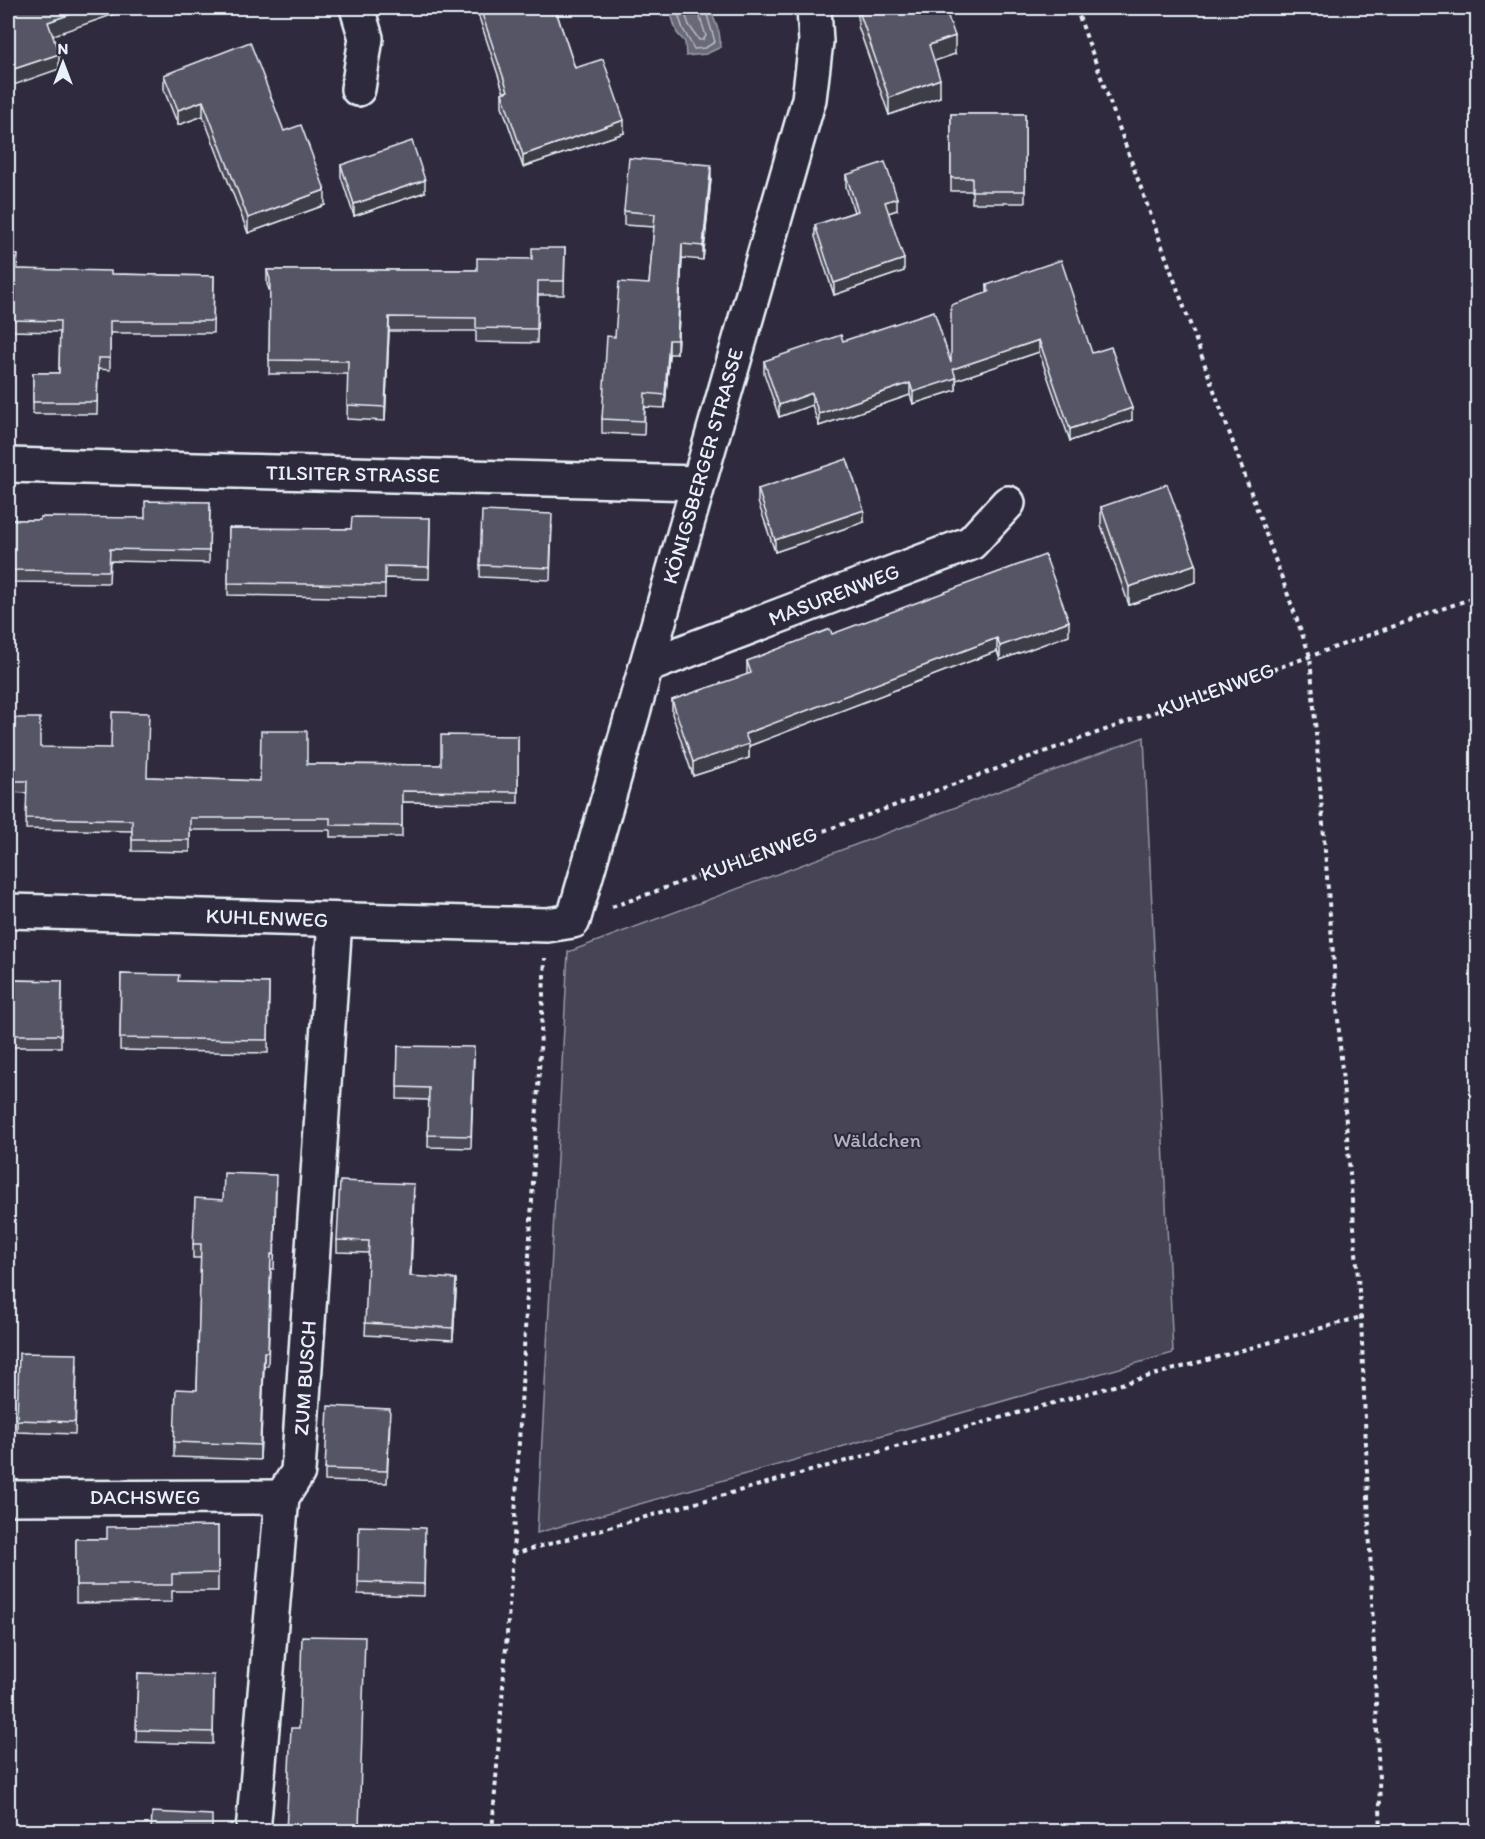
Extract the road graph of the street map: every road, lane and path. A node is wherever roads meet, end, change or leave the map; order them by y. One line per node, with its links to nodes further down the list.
1 (357, 8): 4 (street)
2 (814, 8): 6 (street, KÖNIGSBERGER STRASSE)
3 (1076, 8): 9 (path)
4 (358, 89)
5 (8, 465): 6 (street, TILSITER STRASSE)
6 (698, 483): 10 (street, KÖNIGSBERGER STRASSE)
7 (1008, 503): 10 (street, MASURENWEG)
8 (1478, 596): 9 (path, KUHLENWEG)
9 (1310, 657): 13 (path, KUHLENWEG); 14 (path)
10 (647, 666): 13 (street, KÖNIGSBERGER STRASSE)
11 (8, 911): 12 (street, KUHLENWEG)
12 (334, 920): 13 (street, KUHLENWEG); 15 (street, ZUM BUSCH)
13 (560, 923): 17 (path)
14 (1361, 1317): 17 (path); 20 (path)
15 (282, 1497): 16 (street, DACHSWEG); 18 (street, ZUM BUSCH)
16 (8, 1498)
17 (513, 1554): 19 (path)
18 (253, 1832)
19 (492, 1832)
20 (1381, 1832)

